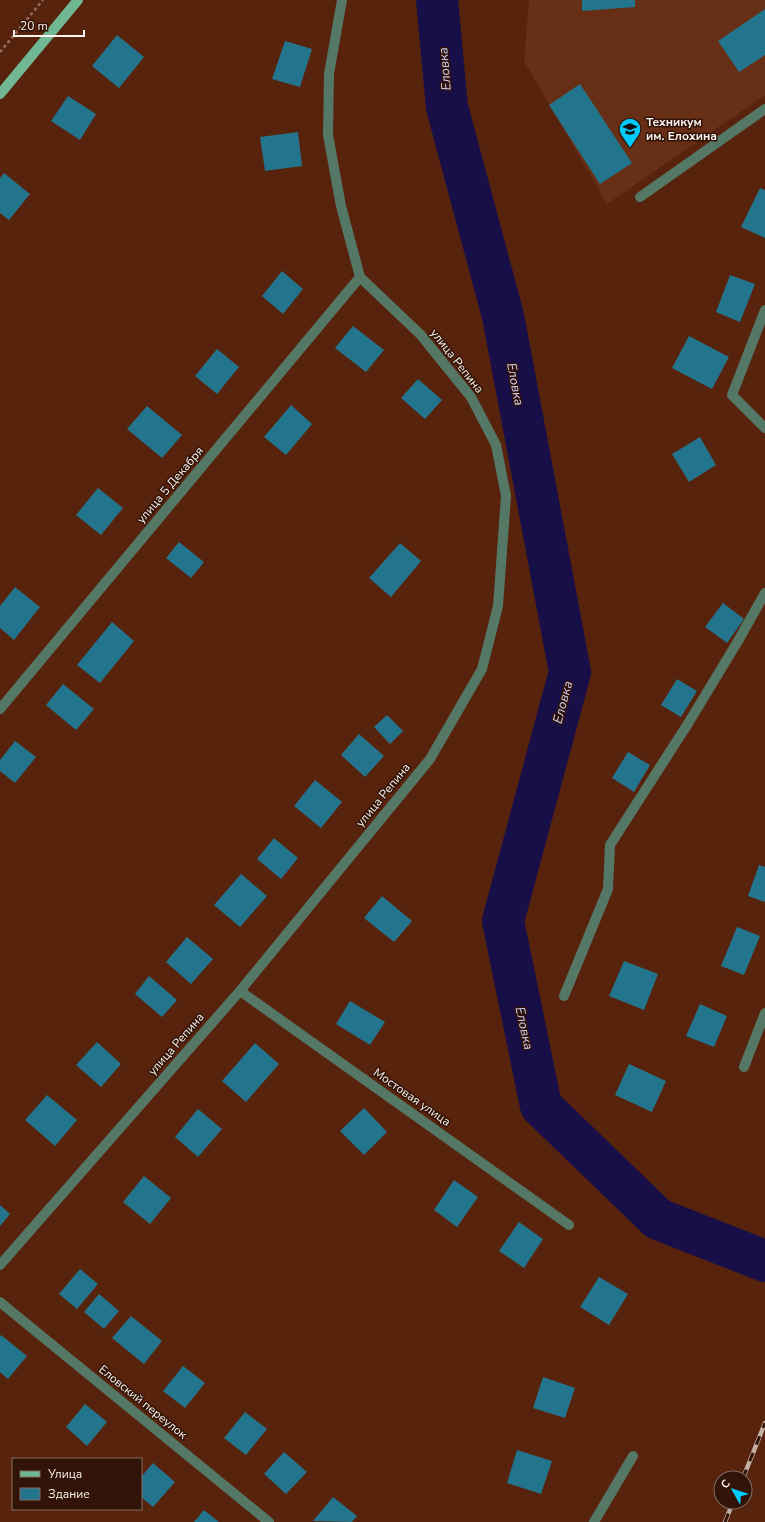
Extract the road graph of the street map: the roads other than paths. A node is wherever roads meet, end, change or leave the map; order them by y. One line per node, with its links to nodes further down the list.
1 (78, 0): 3 (main road)
2 (342, 0): 6 (street)
3 (0, 94)
4 (765, 109): 5 (street)
5 (640, 197)
6 (360, 277): 10 (street, улица 5 Декабря); 11 (street, улица Репина)
7 (765, 310): 8 (street)
8 (765, 428)
9 (765, 593): 12 (street)
10 (0, 710)
11 (240, 991): 15 (street, Мостовая улица); 16 (street, улица Репина)
12 (564, 996)
13 (765, 1013): 14 (street)
14 (744, 1068)
15 (568, 1225)
16 (0, 1265)
17 (0, 1302): 19 (street, Еловский переулок)
18 (633, 1456): 20 (street)
19 (269, 1522)
20 (594, 1522)

